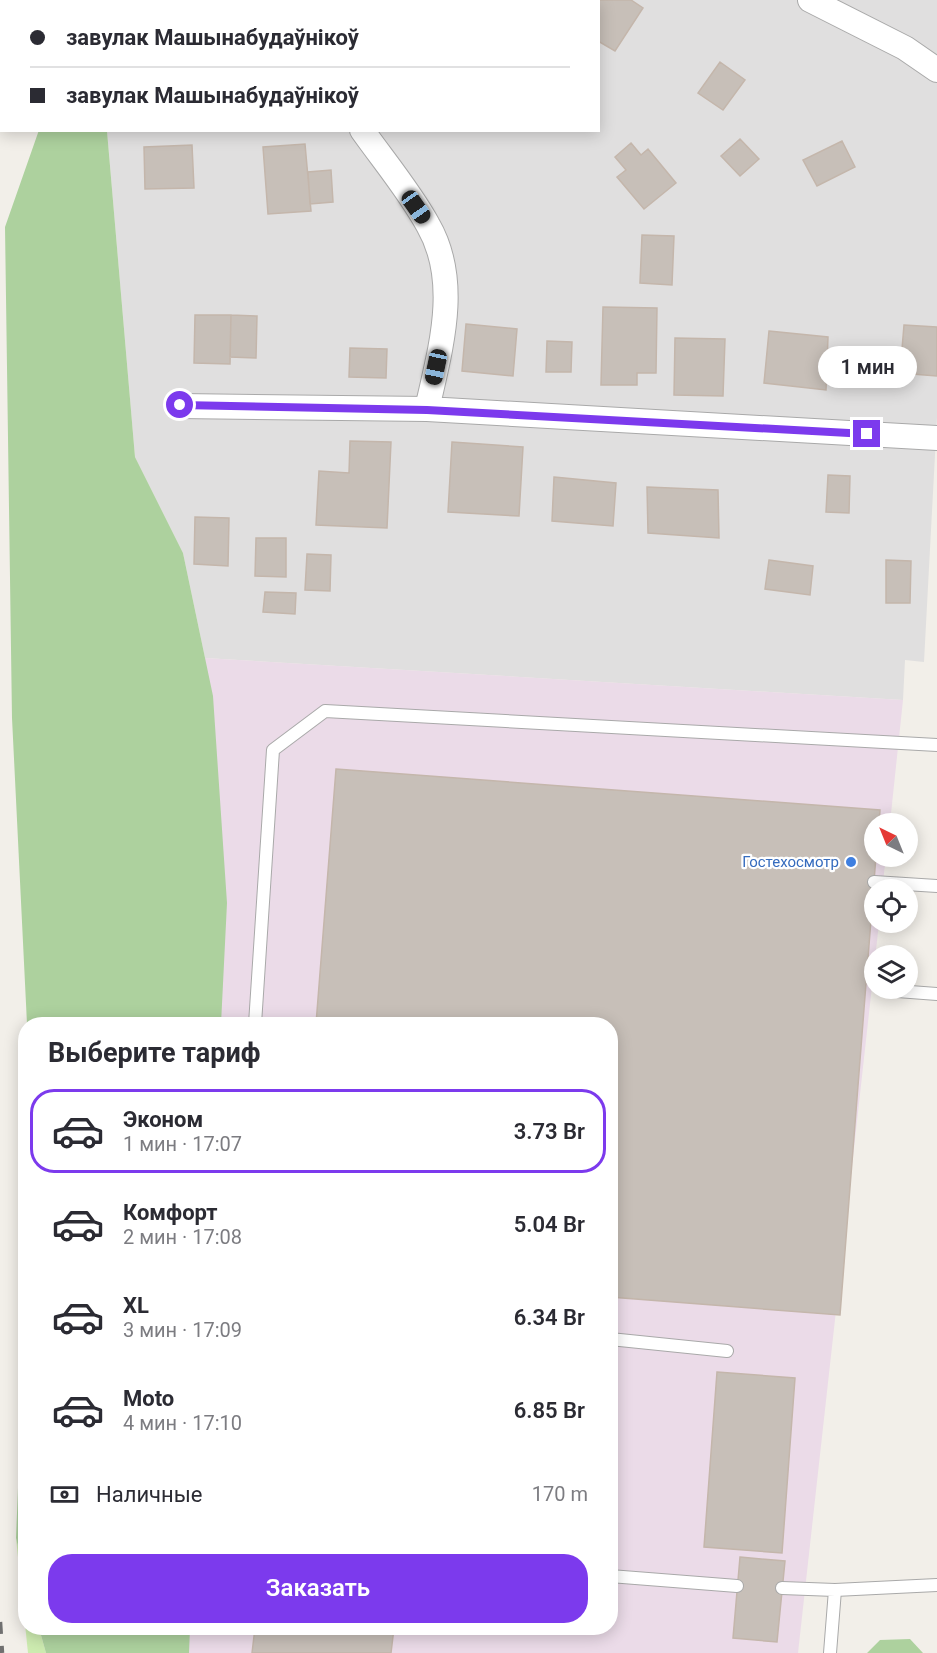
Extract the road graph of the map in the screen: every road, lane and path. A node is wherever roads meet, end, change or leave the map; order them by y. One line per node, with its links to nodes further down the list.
1 (810, 0): 2 (street)
2 (937, 70)
3 (363, 132): 5 (street)
4 (180, 405): 5 (street)
5 (427, 410): 6 (street)
6 (937, 438)
7 (937, 745): 12 (lane)
8 (918, 884): 9 (lane)
9 (937, 885)
10 (918, 993): 11 (lane)
11 (937, 994)
12 (255, 1017)
13 (618, 1340): 14 (lane)
14 (727, 1351)
15 (618, 1577): 17 (lane)
16 (937, 1585): 19 (lane)
17 (737, 1586)
18 (782, 1588): 19 (lane)
19 (835, 1590): 20 (lane)
20 (830, 1653)

